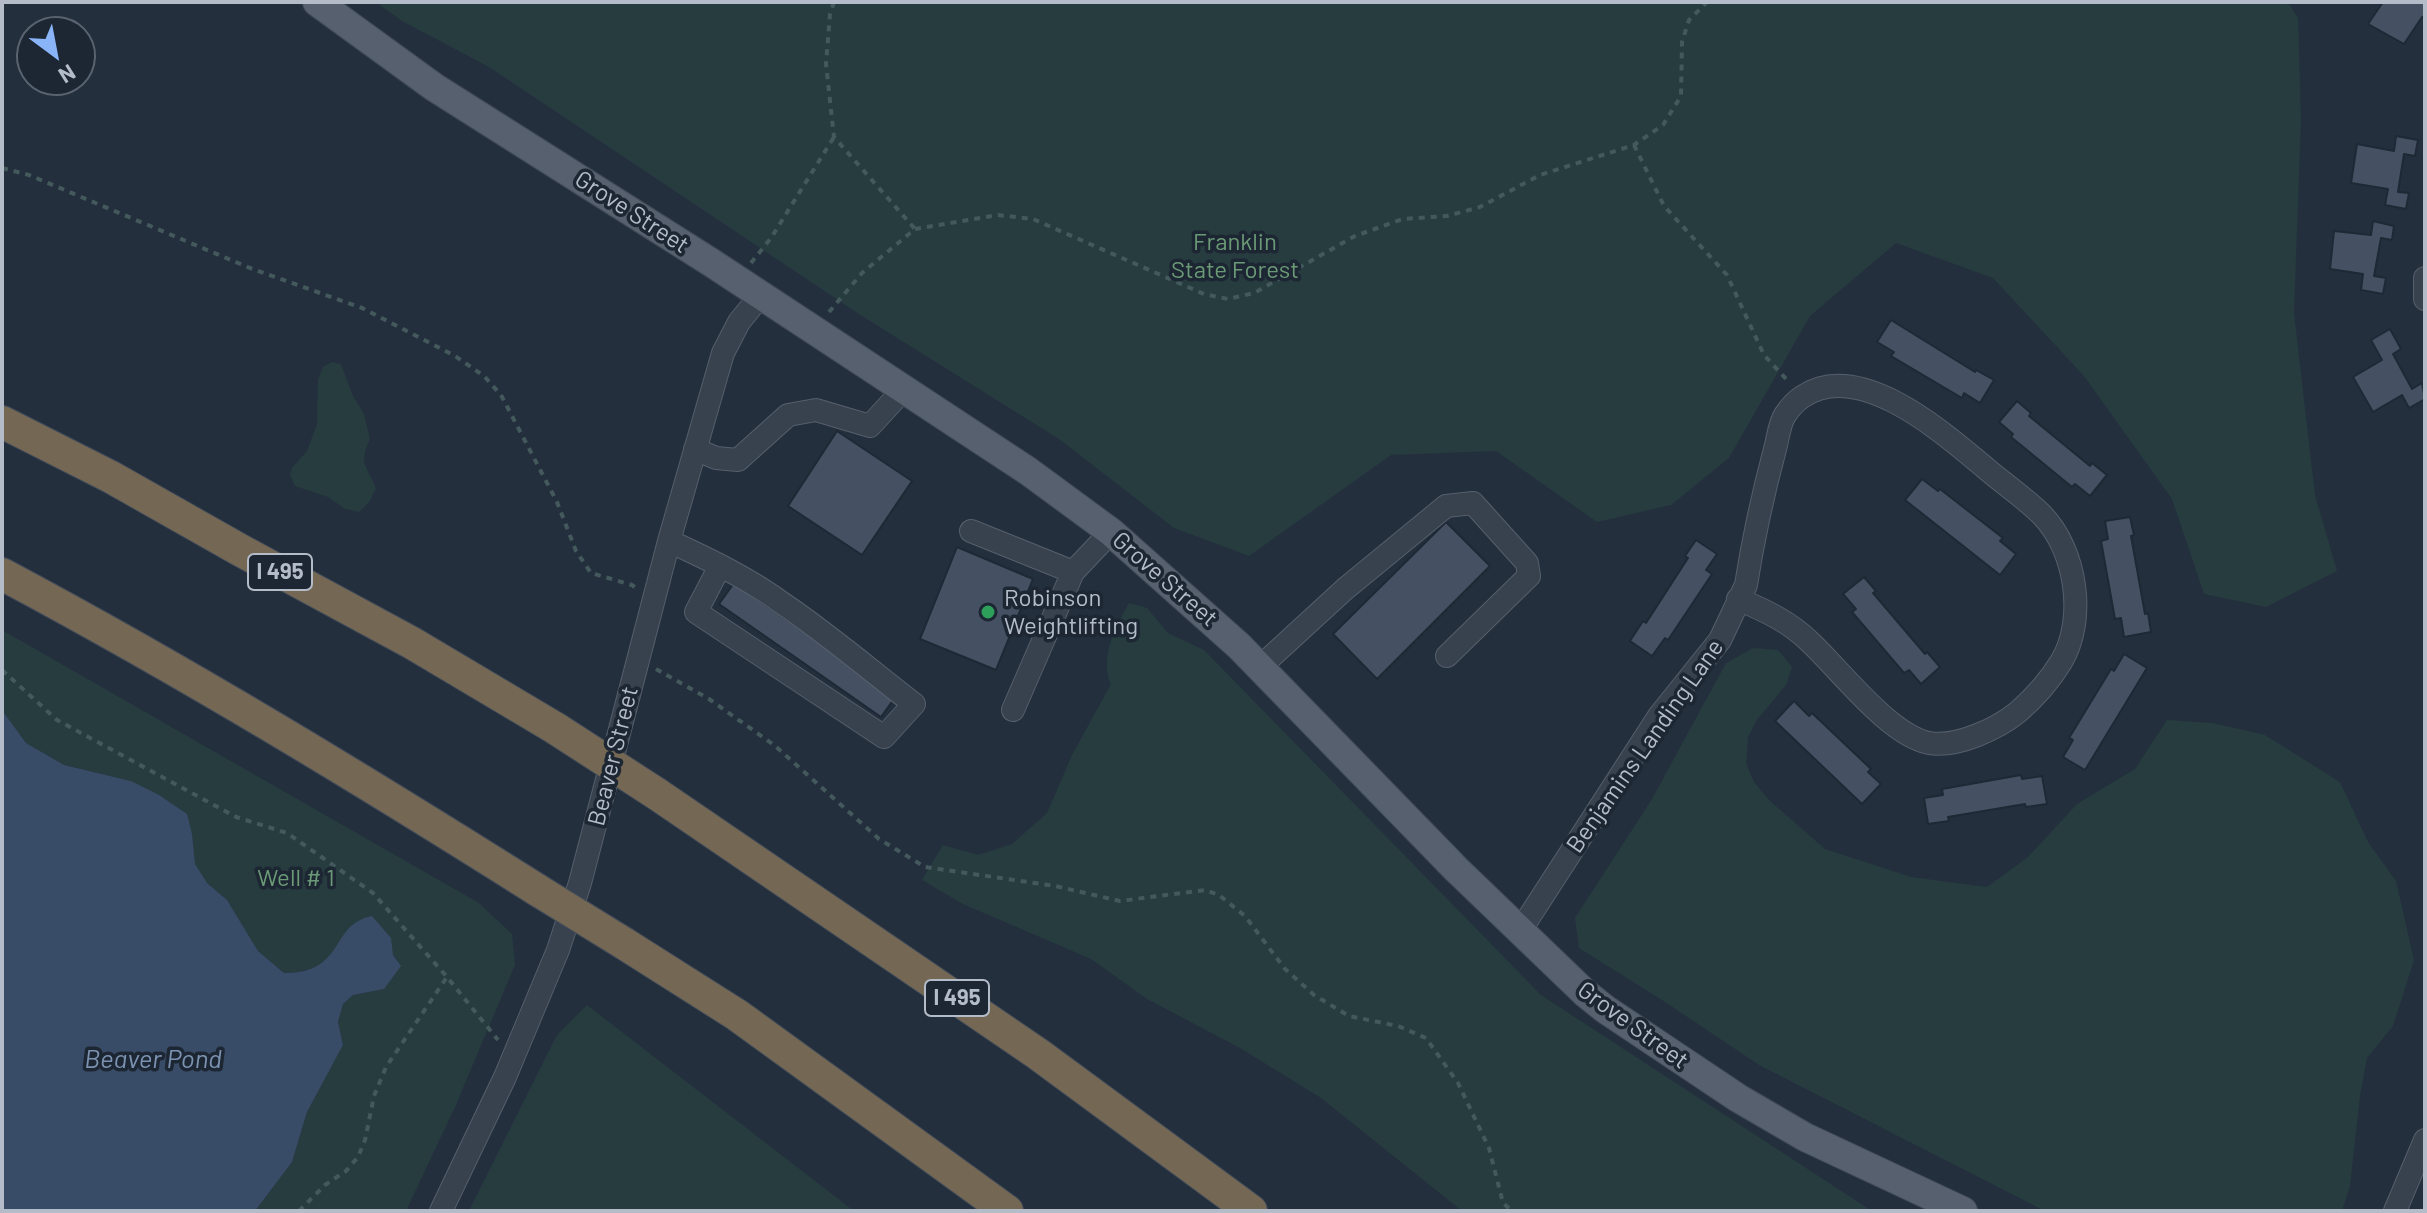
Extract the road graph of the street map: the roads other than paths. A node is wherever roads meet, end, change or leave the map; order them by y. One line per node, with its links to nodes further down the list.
1 (317, 2): 3 (main road, Grove Street)
2 (2425, 278): 4 (street)
3 (749, 288): 5 (main road, Grove Street); 7 (street, Beaver Street)
4 (2425, 299)
5 (903, 390): 7 (street); 9 (main road, Grove Street)
6 (2, 422): 22 (highway, I 495, bridge)
7 (695, 449): 10 (street, Beaver Street)
8 (971, 531): 12 (street)
9 (1111, 532): 12 (street); 16 (main road, Grove Street)
10 (669, 541): 11 (street); 20 (street, Beaver Street)
11 (720, 566): 11 (street)
12 (1073, 572): 17 (street)
13 (2, 574): 21 (highway, bridge)
14 (1738, 599): 14 (street, Benjamins Landing Lane); 18 (street, Benjamins Landing Lane)
15 (1447, 656): 16 (street)
16 (1260, 667): 18 (main road, Grove Street)
17 (1013, 710)
18 (1520, 931): 23 (main road, Grove Street)
19 (2425, 1140): 24 (street)
20 (441, 1211)
21 (1007, 1211)
22 (1251, 1211)
23 (1963, 1211)
24 (2395, 1211)

